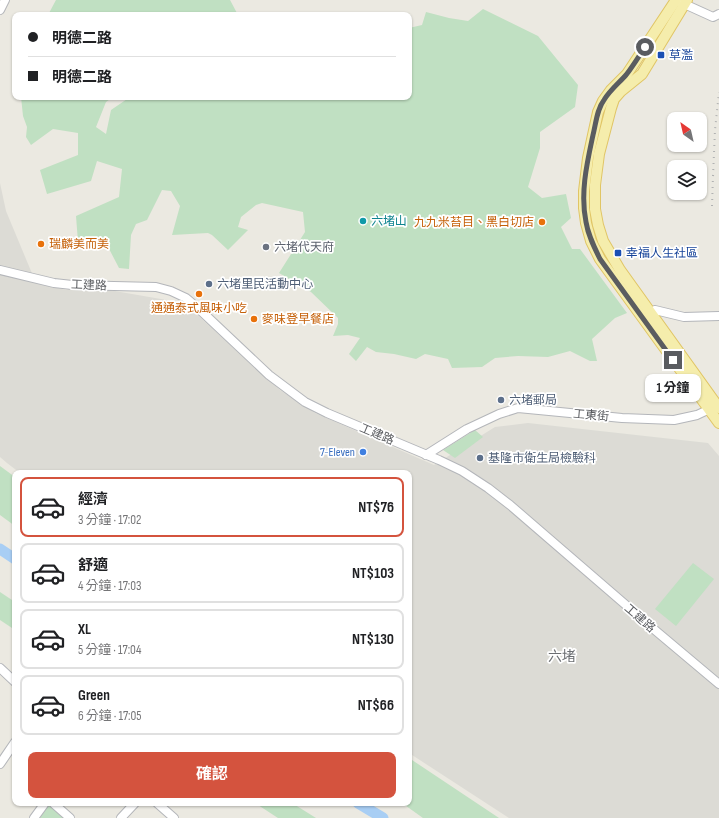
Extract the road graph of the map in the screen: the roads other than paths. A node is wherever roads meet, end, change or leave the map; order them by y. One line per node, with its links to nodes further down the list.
1 (5, 0): 3 (street)
2 (680, 1): 4 (street); 8 (main road)
3 (0, 10)
4 (716, 16)
5 (0, 270): 10 (street, 工建路)
6 (655, 310): 7 (street)
7 (719, 316)
8 (715, 408): 9 (main road); 10 (street, 工東街)
9 (719, 422)
10 (426, 455): 13 (street, 工建路)
11 (0, 668): 12 (street)
12 (12, 679)
13 (719, 684)
14 (12, 746): 15 (street)
15 (0, 764)
16 (43, 806): 20 (street)
17 (56, 806): 21 (street)
18 (132, 806): 22 (street)
19 (160, 806): 23 (street)
20 (34, 818)
21 (70, 818)
22 (121, 818)
23 (174, 818)

